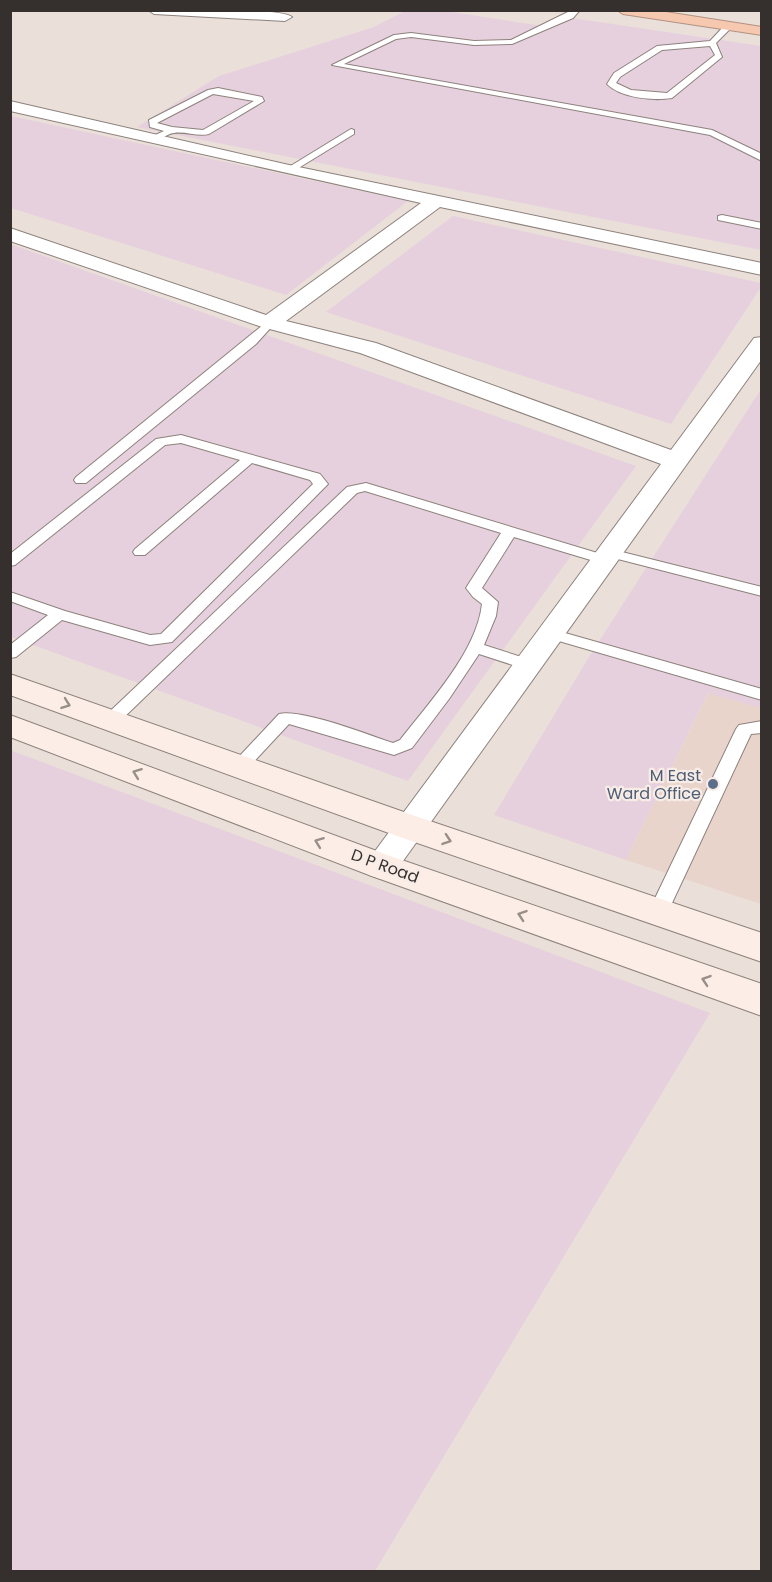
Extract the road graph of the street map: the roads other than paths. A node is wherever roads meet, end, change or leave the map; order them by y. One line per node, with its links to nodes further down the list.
1 (154, 10): 5 (street)
2 (577, 10): 14 (lane)
3 (623, 10): 7 (highway)
4 (683, 10): 6 (highway)
5 (285, 17)
6 (762, 22)
7 (729, 26): 8 (highway); 9 (lane)
8 (762, 31)
9 (712, 43): 9 (lane)
10 (10, 106): 13 (street)
11 (172, 130): 11 (lane); 13 (lane)
12 (351, 132): 15 (lane)
13 (154, 138): 15 (street)
14 (762, 158)
15 (290, 170): 16 (street)
16 (436, 201): 20 (street); 21 (street)
17 (722, 218): 18 (lane)
18 (762, 226)
19 (10, 234): 21 (street)
20 (762, 269)
21 (269, 323): 24 (street); 25 (lane)
22 (760, 348): 24 (street)
23 (250, 458): 27 (lane); 29 (lane); 32 (lane)
24 (677, 461): 28 (street)
25 (81, 480)
26 (510, 531): 28 (lane); 34 (lane); 39 (lane)
27 (140, 552)
28 (607, 556): 30 (lane); 33 (street)
29 (10, 561)
30 (762, 592)
31 (10, 596): 32 (lane)
32 (59, 614): 35 (lane)
33 (551, 634): 36 (street); 38 (lane)
34 (476, 648): 36 (lane); 42 (lane)
35 (10, 653)
36 (528, 665): 43 (street)
37 (10, 684): 39 (street, one-way to 39)
38 (762, 695)
39 (111, 720): 42 (street)
40 (10, 725): 44 (street, D P Road, one-way to 40)
41 (762, 727): 45 (lane)
42 (240, 766): 43 (street)
43 (409, 827): 44 (street); 45 (street, one-way to 45)
44 (381, 866): 47 (street, D P Road, one-way to 44)
45 (657, 913): 46 (street)
46 (762, 948)
47 (762, 999)

